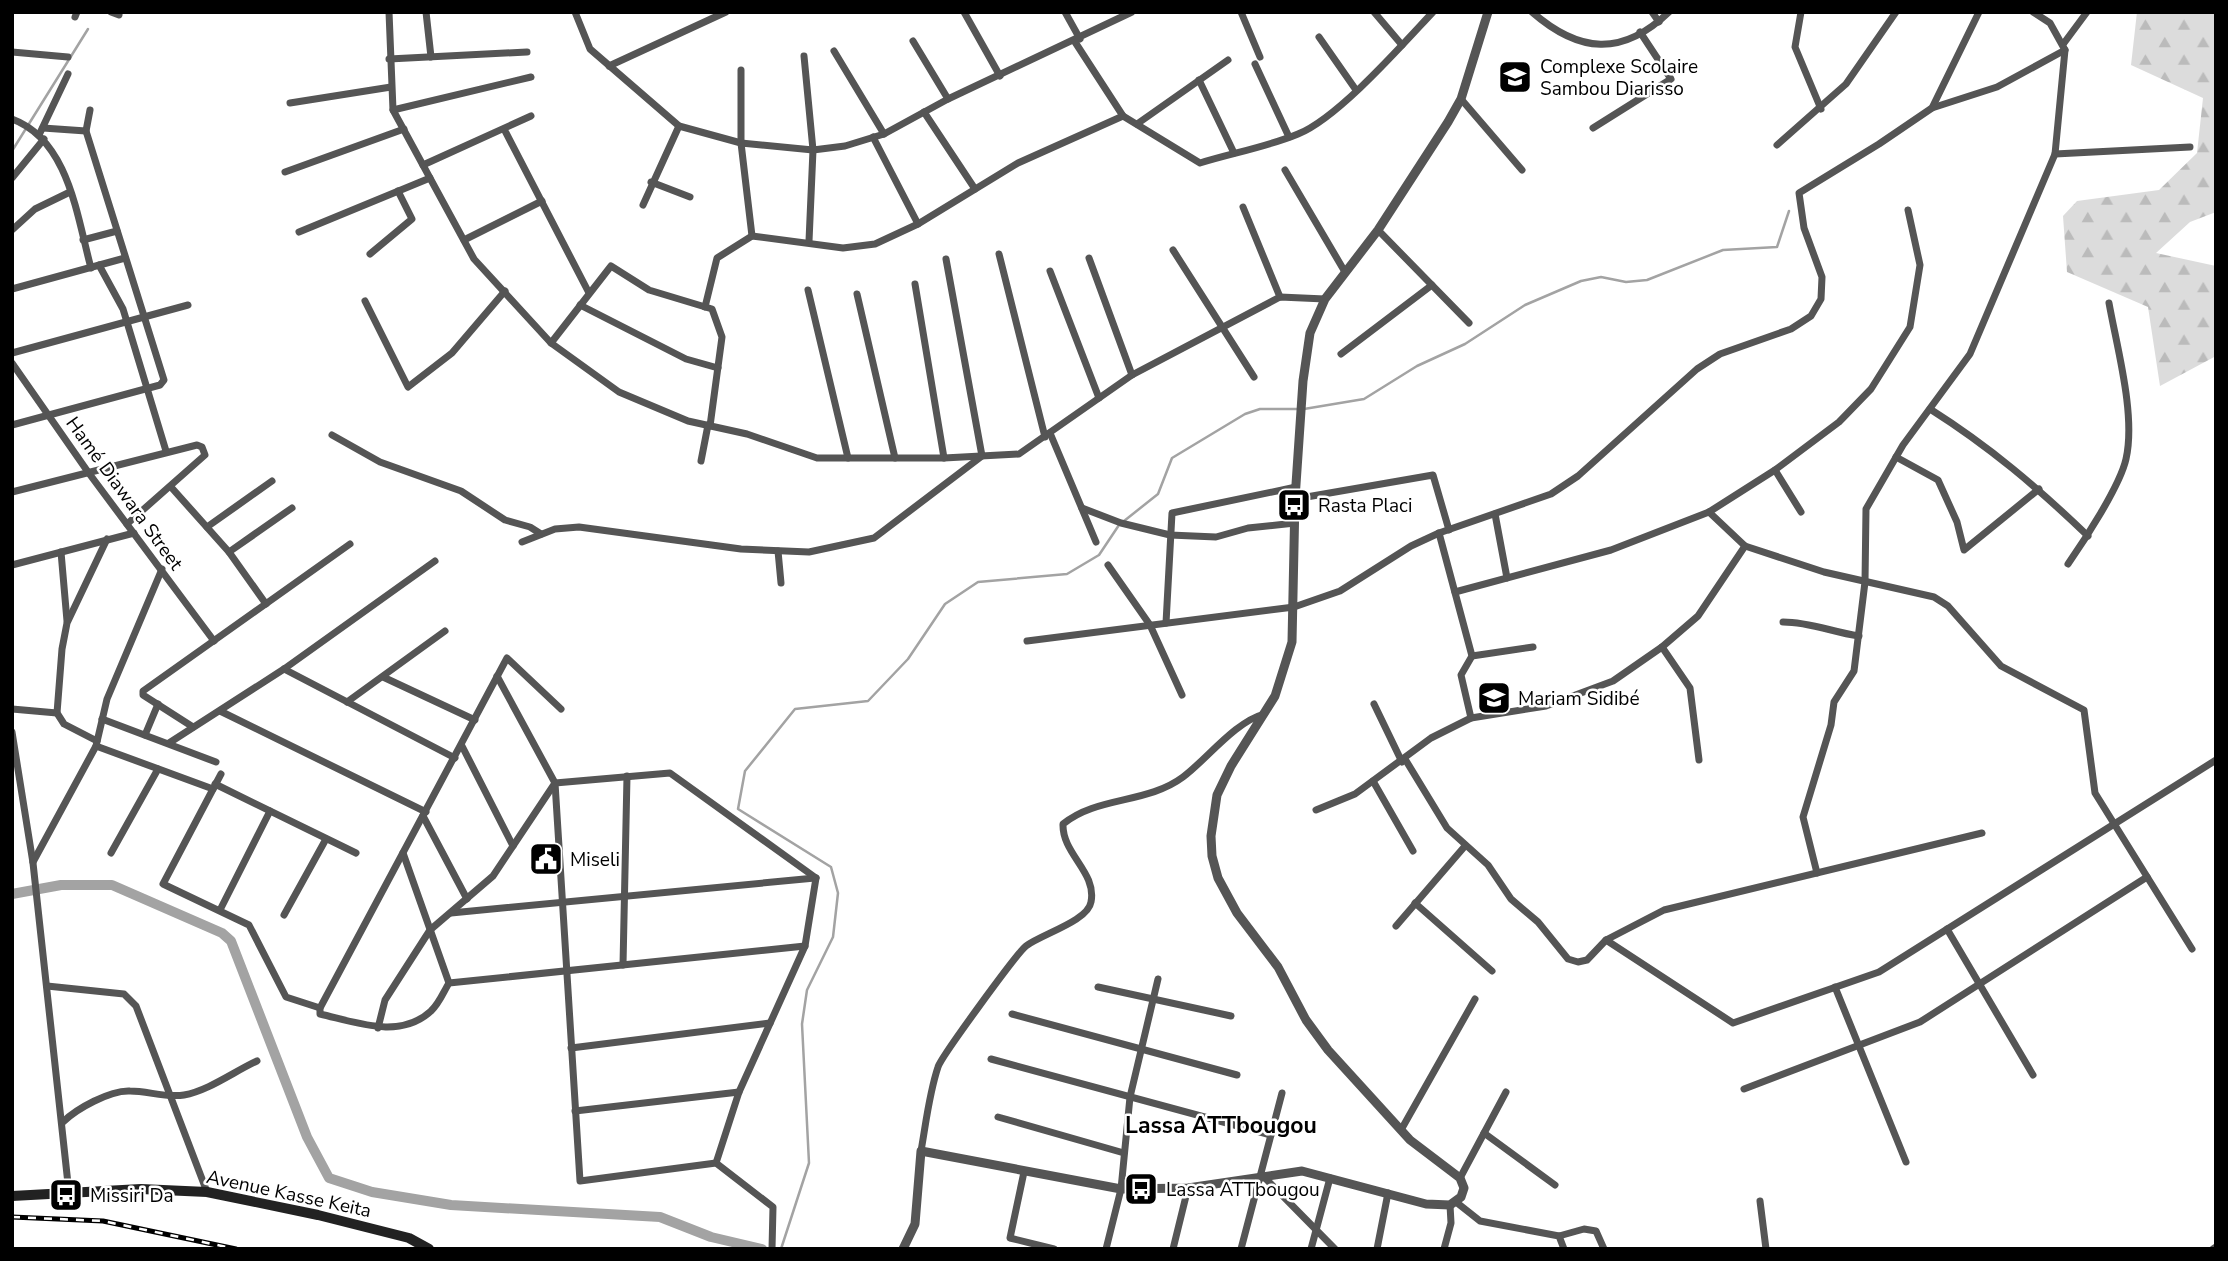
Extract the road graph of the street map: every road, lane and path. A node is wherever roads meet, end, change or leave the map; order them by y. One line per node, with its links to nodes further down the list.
1 (389, 12): 34 (street)
2 (426, 12): 32 (street)
3 (575, 12): 37 (street)
4 (726, 12): 37 (street)
5 (964, 12): 40 (street)
6 (1065, 12): 24 (street)
7 (1132, 12): 24 (street)
8 (1241, 12): 33 (street)
9 (1374, 12): 25 (street)
10 (1433, 12): 25 (street)
11 (1488, 12): 46 (street)
12 (1652, 12): 20 (street)
13 (1669, 12): 20 (street)
14 (1801, 12): 49 (street)
15 (1896, 12): 49 (street)
16 (1979, 12): 48 (street)
17 (2033, 12): 26 (street)
18 (2087, 12): 26 (street)
19 (1534, 13): 21 (street)
20 (1659, 22): 21 (street)
21 (1640, 32): 58 (street)
22 (1319, 37): 44 (street)
23 (913, 40): 45 (street)
24 (1078, 40): 40 (street); 54 (street)
25 (1402, 45): 44 (street)
26 (2064, 47): 48 (street); 71 (street)
27 (834, 51): 63 (street)
28 (12, 52): 31 (street)
29 (527, 52): 32 (street)
30 (804, 56): 69 (street)
31 (68, 57)
32 (431, 57): 34 (street)
33 (1260, 57)
34 (389, 59): 43 (street)
35 (1228, 60): 42 (street)
36 (1255, 64): 65 (street)
37 (609, 66): 57 (street)
38 (741, 70): 66 (street)
39 (68, 74): 62 (street)
40 (1000, 76): 45 (street)
41 (531, 77): 51 (street)
42 (1199, 80): 56 (street); 70 (street)
43 (391, 88): 47 (street); 51 (street)
44 (1356, 90): 65 (street)
45 (948, 99): 52 (street)
46 (1461, 99): 74 (street); 89 (street)
47 (290, 103)
48 (1932, 108): 157 (street)
49 (1821, 109): 67 (street)
50 (90, 110): 61 (street)
51 (393, 110): 60 (street)
52 (925, 112): 63 (street); 79 (street)
53 (531, 116): 59 (street)
54 (1123, 116): 56 (street); 79 (street)
55 (12, 119): 62 (street)
56 (1137, 124): 70 (street)
57 (679, 126): 66 (street); 78 (street)
58 (1593, 128)
59 (504, 129): 72 (street); 83 (street)
60 (404, 130): 72 (street); 75 (street)
61 (86, 131): 62 (street); 90 (street)
62 (42, 134): 76 (street); 81 (street)
63 (884, 134): 64 (street)
64 (873, 137): 69 (street); 87 (street)
65 (1289, 137): 70 (street)
66 (741, 143): 69 (street); 92 (street)
67 (1777, 145)
68 (2190, 147): 71 (street)
69 (813, 150): 95 (street)
70 (1234, 153)
71 (2055, 154): 132 (street)
72 (423, 165): 77 (street)
73 (1284, 170): 104 (street)
74 (1522, 170)
75 (285, 172)
76 (12, 178)
77 (430, 178): 80 (street); 94 (street)
78 (651, 182): 82 (street); 84 (street)
79 (975, 190): 87 (street)
80 (398, 191): 91 (street); 97 (street)
81 (70, 192): 88 (street); 93 (street)
82 (690, 197)
83 (542, 201): 94 (street); 110 (street)
84 (643, 205)
85 (1243, 207): 112 (street)
86 (1908, 210): 145 (street)
87 (918, 224): 95 (street)
88 (12, 230)
89 (1378, 230): 104 (street); 106 (street)
90 (117, 231): 93 (street); 99 (street)
91 (299, 232)
92 (752, 236): 95 (street); 118 (street)
93 (83, 240): 102 (street)
94 (464, 240): 109 (street)
95 (809, 242)
96 (1174, 250): 122 (street)
97 (370, 254)
98 (999, 254): 137 (street)
99 (125, 258): 102 (street); 119 (street)
100 (1089, 258): 128 (street)
101 (946, 259): 139 (street)
102 (95, 267): 107 (street); 120 (street)
103 (1050, 271): 131 (street)
104 (1345, 272): 113 (street)
105 (915, 284): 143 (street)
106 (1432, 285): 121 (street); 125 (street)
107 (12, 289)
108 (808, 290): 141 (street)
109 (505, 291): 114 (street); 123 (street)
110 (589, 293): 117 (street); 118 (street)
111 (857, 294): 142 (street)
112 (1280, 297): 113 (street); 122 (street)
113 (1325, 299): 148 (street)
114 (365, 301)
115 (2109, 303): 166 (street)
116 (188, 305): 119 (street)
117 (580, 305): 123 (street); 127 (street)
118 (705, 307): 127 (street)
119 (147, 317): 120 (street); 130 (street)
120 (127, 322): 124 (street); 130 (street)
121 (1469, 323)
122 (1222, 327): 128 (street); 129 (street)
123 (551, 343): 135 (street)
124 (12, 353)
125 (1341, 355)
126 (12, 363): 133 (street, Hamé Diawara Street)
127 (718, 368): 135 (street)
128 (1132, 375): 131 (street)
129 (1254, 377)
130 (147, 388): 133 (street); 138 (street)
131 (1099, 398): 137 (street)
132 (1930, 409): 140 (street); 150 (street)
133 (48, 415): 134 (street); 146 (street, Hamé Diawara Street)
134 (12, 425)
135 (709, 425): 141 (street); 144 (street)
136 (332, 435): 164 (street)
137 (1048, 435): 139 (street); 154 (street)
138 (166, 452): 146 (street); 149 (street)
139 (982, 456): 143 (street); 172 (street)
140 (1896, 457): 150 (street); 181 (street)
141 (848, 458): 142 (street)
142 (895, 458): 143 (street)
143 (944, 458)
144 (701, 461)
145 (1774, 470): 155 (street); 156 (street)
146 (88, 472): 151 (street); 159 (street, Hamé Diawara Street)
147 (272, 481): 160 (street)
148 (1296, 486): 152 (street); 165 (street)
149 (171, 487): 159 (street); 160 (street)
150 (2039, 489): 166 (street)
151 (12, 492)
152 (1295, 499): 158 (street); 161 (street)
153 (292, 508): 174 (street)
154 (1082, 508): 165 (street); 169 (street)
155 (1709, 512): 171 (street); 180 (street)
156 (1801, 512)
157 (1495, 514): 161 (street); 180 (street)
158 (1295, 523): 165 (street); 185 (street)
159 (127, 524): 162 (street, Hamé Diawara Street)
160 (207, 527): 174 (street)
161 (1449, 530): 163 (street)
162 (134, 533): 167 (street); 179 (street, Hamé Diawara Street)
163 (1439, 533): 183 (street); 185 (street)
164 (541, 534): 168 (street); 172 (street)
165 (1170, 535): 188 (street)
166 (2088, 536): 176 (street)
167 (107, 539): 173 (street); 187 (street)
168 (522, 542)
169 (1096, 542)
170 (350, 544): 184 (street)
171 (1745, 546): 181 (street); 195 (street)
172 (778, 551): 182 (street)
173 (61, 552): 177 (street); 187 (street)
174 (229, 552): 184 (street)
175 (435, 561): 197 (street)
176 (2068, 564)
177 (12, 565)
178 (1108, 565): 189 (street)
179 (162, 569): 192 (street, Hamé Diawara Street); 210 (street)
180 (1507, 578): 183 (street)
181 (1865, 582): 191 (street); 232 (street)
182 (782, 583)
183 (1454, 592): 196 (street)
184 (265, 604): 192 (street)
185 (1294, 607): 188 (street); 208 (street)
186 (1783, 622): 191 (street)
187 (67, 623): 207 (street)
188 (1166, 623): 189 (street)
189 (1150, 625): 193 (street); 200 (street)
190 (445, 631): 199 (street)
191 (1858, 636): 242 (street)
192 (214, 641): 202 (street)
193 (1027, 641)
194 (1533, 647): 196 (street)
195 (1662, 647): 209 (street); 219 (street)
196 (1472, 656): 209 (street)
197 (284, 669): 201 (street); 206 (street)
198 (497, 676): 205 (street); 211 (street); 227 (street)
199 (383, 677): 201 (street); 211 (street)
200 (1182, 695)
201 (347, 702): 218 (street)
202 (158, 704): 212 (street); 214 (street)
203 (1374, 704): 221 (street)
204 (12, 709): 207 (street)
205 (561, 709)
206 (220, 711): 212 (street); 231 (street)
207 (57, 713): 215 (street)
208 (1265, 713): 290 (street); 293 (street)
209 (1471, 718): 221 (street)
210 (102, 719): 214 (street); 215 (street)
211 (475, 720): 217 (street)
212 (193, 727): 216 (street)
213 (12, 732): 241 (street)
214 (145, 735): 216 (street)
215 (96, 743): 223 (street); 241 (street)
216 (169, 743): 222 (street)
217 (462, 746): 218 (street); 235 (street)
218 (455, 758): 231 (street)
219 (1699, 760)
220 (2216, 760): 232 (street)
221 (1403, 761): 226 (street); 236 (street)
222 (216, 762)
223 (158, 769): 228 (street); 238 (street)
224 (221, 774): 228 (street)
225 (627, 776): 227 (street); 244 (street); 245 (street)
226 (1373, 781): 229 (street); 237 (street)
227 (555, 783): 235 (street); 247 (street)
228 (214, 787): 230 (street); 249 (street)
229 (1316, 810)
230 (270, 811): 234 (street); 249 (street)
231 (424, 814): 240 (street); 246 (street)
232 (2114, 824): 243 (street); 253 (street)
233 (1982, 833): 242 (street)
234 (327, 839): 239 (street); 251 (street)
235 (513, 846): 246 (street)
236 (1465, 846): 248 (street); 255 (street)
237 (1413, 851)
238 (111, 853)
239 (356, 853)
240 (403, 853): 254 (street); 269 (street)
241 (33, 863): 264 (street)
242 (1817, 873): 255 (street)
243 (2147, 877): 257 (street); 263 (street)
244 (816, 878): 245 (street); 256 (street)
245 (624, 897): 247 (street); 258 (street)
246 (467, 899): 250 (street)
247 (562, 903): 250 (street); 259 (street)
248 (1415, 903): 252 (street); 260 (street)
249 (220, 911): 269 (street)
250 (450, 914): 254 (street)
251 (284, 915)
252 (1396, 926)
253 (1947, 929): 263 (street); 266 (street)
254 (430, 930): 262 (street); 273 (street)
255 (1606, 940): 266 (street)
256 (804, 946): 258 (street); 272 (street)
257 (2192, 948)
258 (623, 965): 259 (street)
259 (566, 971): 262 (street); 275 (street)
260 (1492, 971)
261 (1158, 979): 267 (street)
262 (449, 983): 273 (street)
263 (1979, 984): 274 (street); 280 (street)
264 (47, 986): 285 (street); 289 (street)
265 (1098, 987): 267 (street)
266 (1835, 987): 274 (street)
267 (1153, 999): 271 (street); 276 (street)
268 (1475, 999): 290 (street)
269 (320, 1008): 273 (street)
270 (1012, 1014): 276 (street)
271 (1231, 1016)
272 (770, 1023): 275 (street); 282 (street)
273 (378, 1028)
274 (1858, 1045): 281 (street); 295 (street)
275 (571, 1048): 287 (street)
276 (1141, 1049): 279 (street); 286 (street)
277 (991, 1059): 286 (street)
278 (257, 1061): 285 (street)
279 (1237, 1075)
280 (2033, 1075)
281 (1744, 1089)
282 (739, 1092): 287 (street); 296 (street)
283 (1506, 1092): 291 (street)
284 (1282, 1093): 292 (street)
285 (171, 1095): 289 (street); 304 (street)
286 (1130, 1097): 292 (street); 294 (street)
287 (575, 1111): 296 (street)
288 (998, 1117): 294 (street)
289 (63, 1122): 305 (street)
290 (1401, 1130): 300 (street)
291 (1484, 1133): 300 (street); 301 (street)
292 (1271, 1135): 298 (street)
293 (921, 1151): 297 (street); 314 (street)
294 (1124, 1153): 303 (street)
295 (1906, 1162)
296 (716, 1163): 313 (street)
297 (1024, 1172): 303 (street); 315 (street)
298 (1262, 1176): 299 (street); 302 (street); 310 (street); 318 (street)
299 (1330, 1178): 306 (street); 310 (street)
300 (1460, 1178): 309 (street)
301 (1555, 1185)
302 (1188, 1188): 303 (street); 317 (street)
303 (1121, 1189): 316 (street)
304 (207, 1192): 305 (main road, Avenue Kasse Keita); 312 (main road, Avenue Kasse Keita)
305 (69, 1193): 307 (main road, Avenue Kasse Keita)
306 (1388, 1193): 309 (street); 321 (street)
307 (12, 1196)
308 (1760, 1201): 325 (street)
309 (1453, 1204): 311 (street); 322 (street)
310 (1317, 1227): 319 (street); 320 (street)
311 (1559, 1236): 323 (street); 324 (street)
312 (429, 1249)
313 (772, 1249)
314 (903, 1249)
315 (1054, 1249)
316 (1106, 1249)
317 (1173, 1249)
318 (1241, 1249)
319 (1311, 1249)
320 (1335, 1249)
321 (1377, 1249)
322 (1444, 1249)
323 (1564, 1249)
324 (1604, 1249)
325 (1766, 1249)

